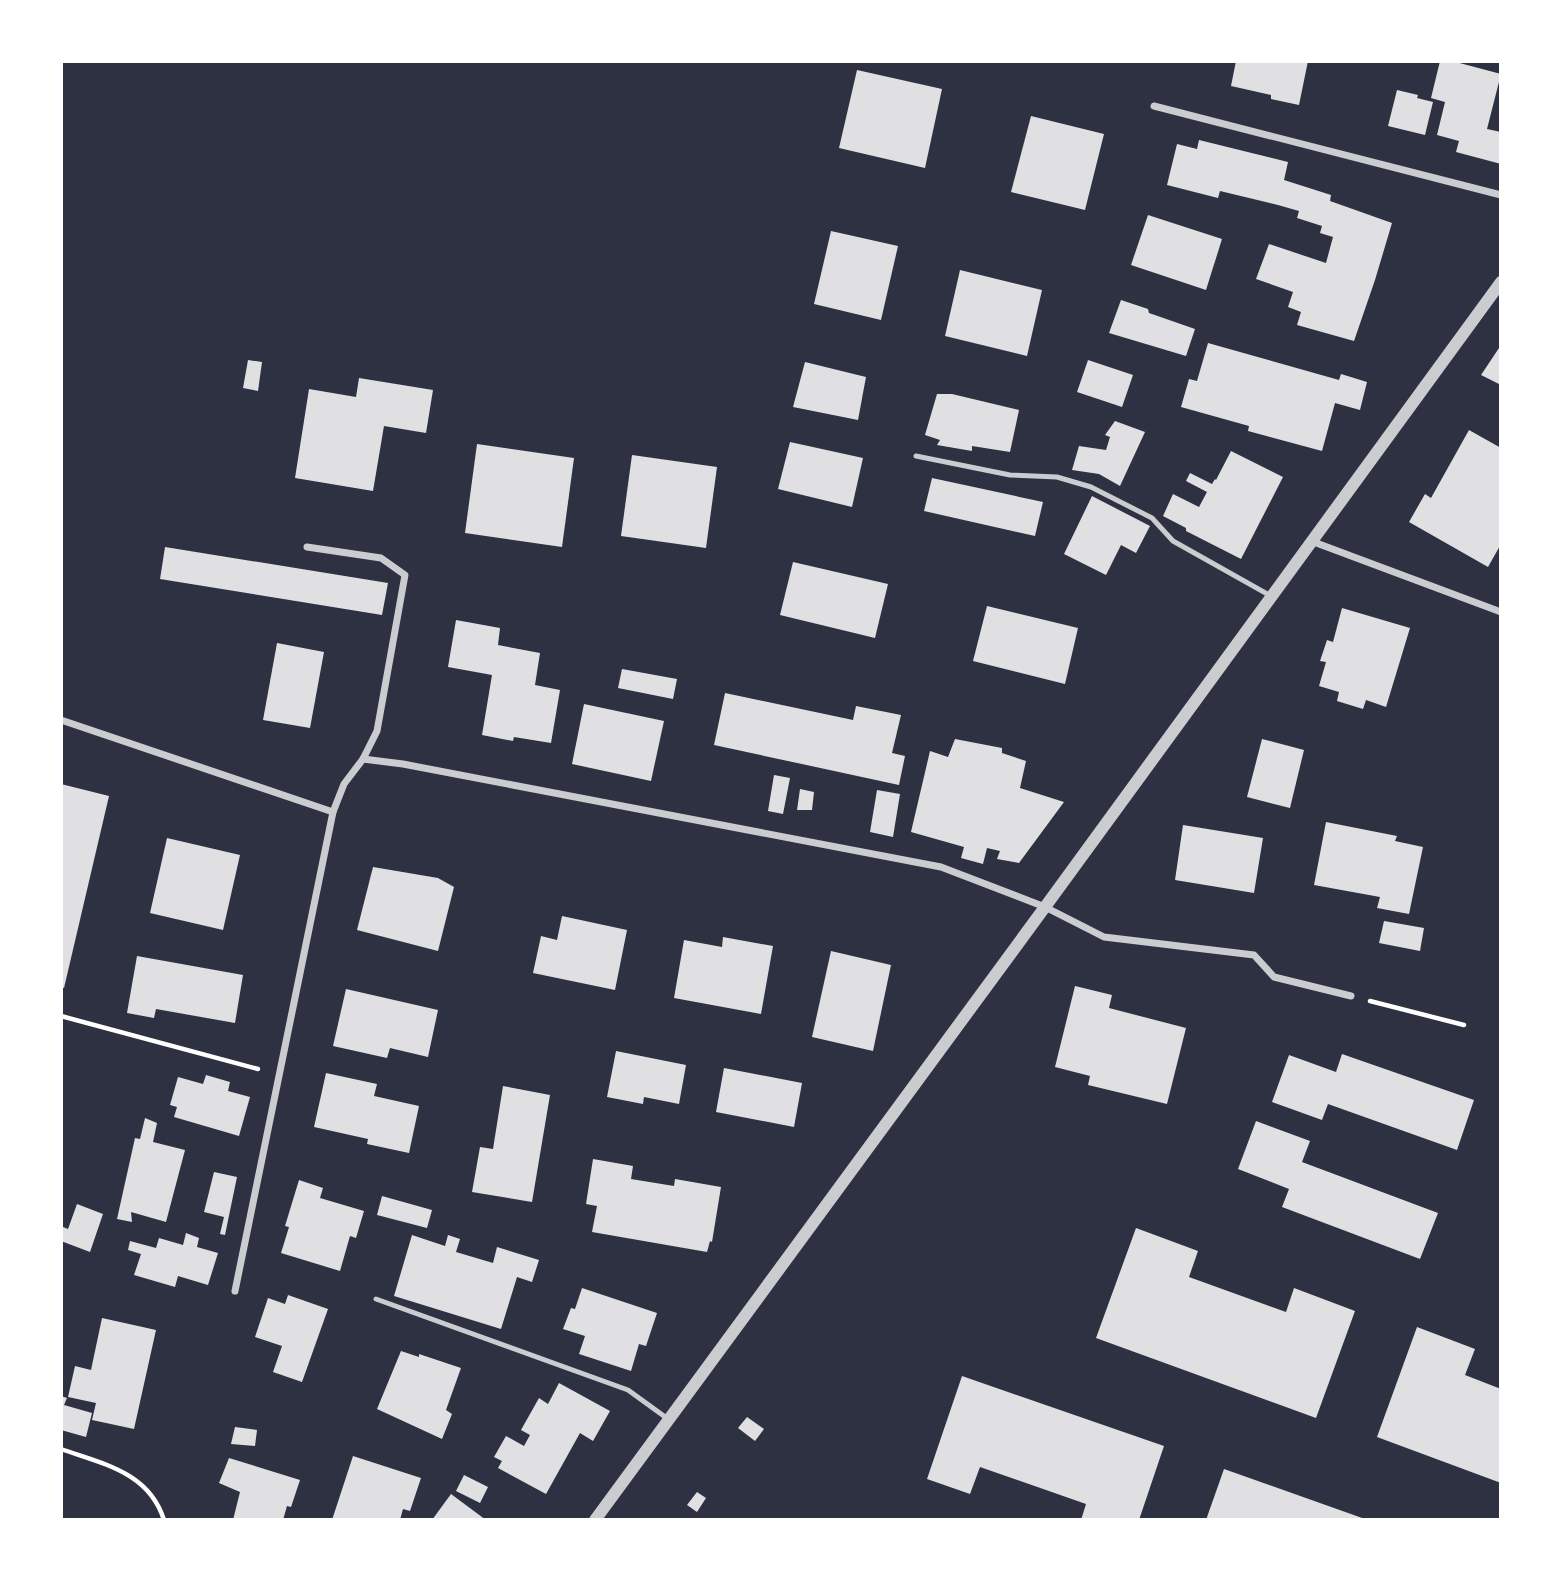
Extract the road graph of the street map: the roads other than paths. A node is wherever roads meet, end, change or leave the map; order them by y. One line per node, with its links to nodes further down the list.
1 (1154, 106): 2 (street)
2 (1501, 195)
3 (1501, 282): 5 (street)
4 (916, 456): 7 (lane)
5 (1311, 541): 7 (street); 8 (street)
6 (307, 547): 10 (street)
7 (1271, 596): 12 (street)
8 (1501, 612)
9 (61, 720): 11 (street)
10 (363, 760): 11 (street); 12 (street)
11 (333, 812): 14 (street)
12 (1045, 907): 13 (street); 16 (street)
13 (1351, 996)
14 (235, 1291)
15 (376, 1299): 16 (lane)
16 (668, 1419): 17 (street)
17 (595, 1520)

